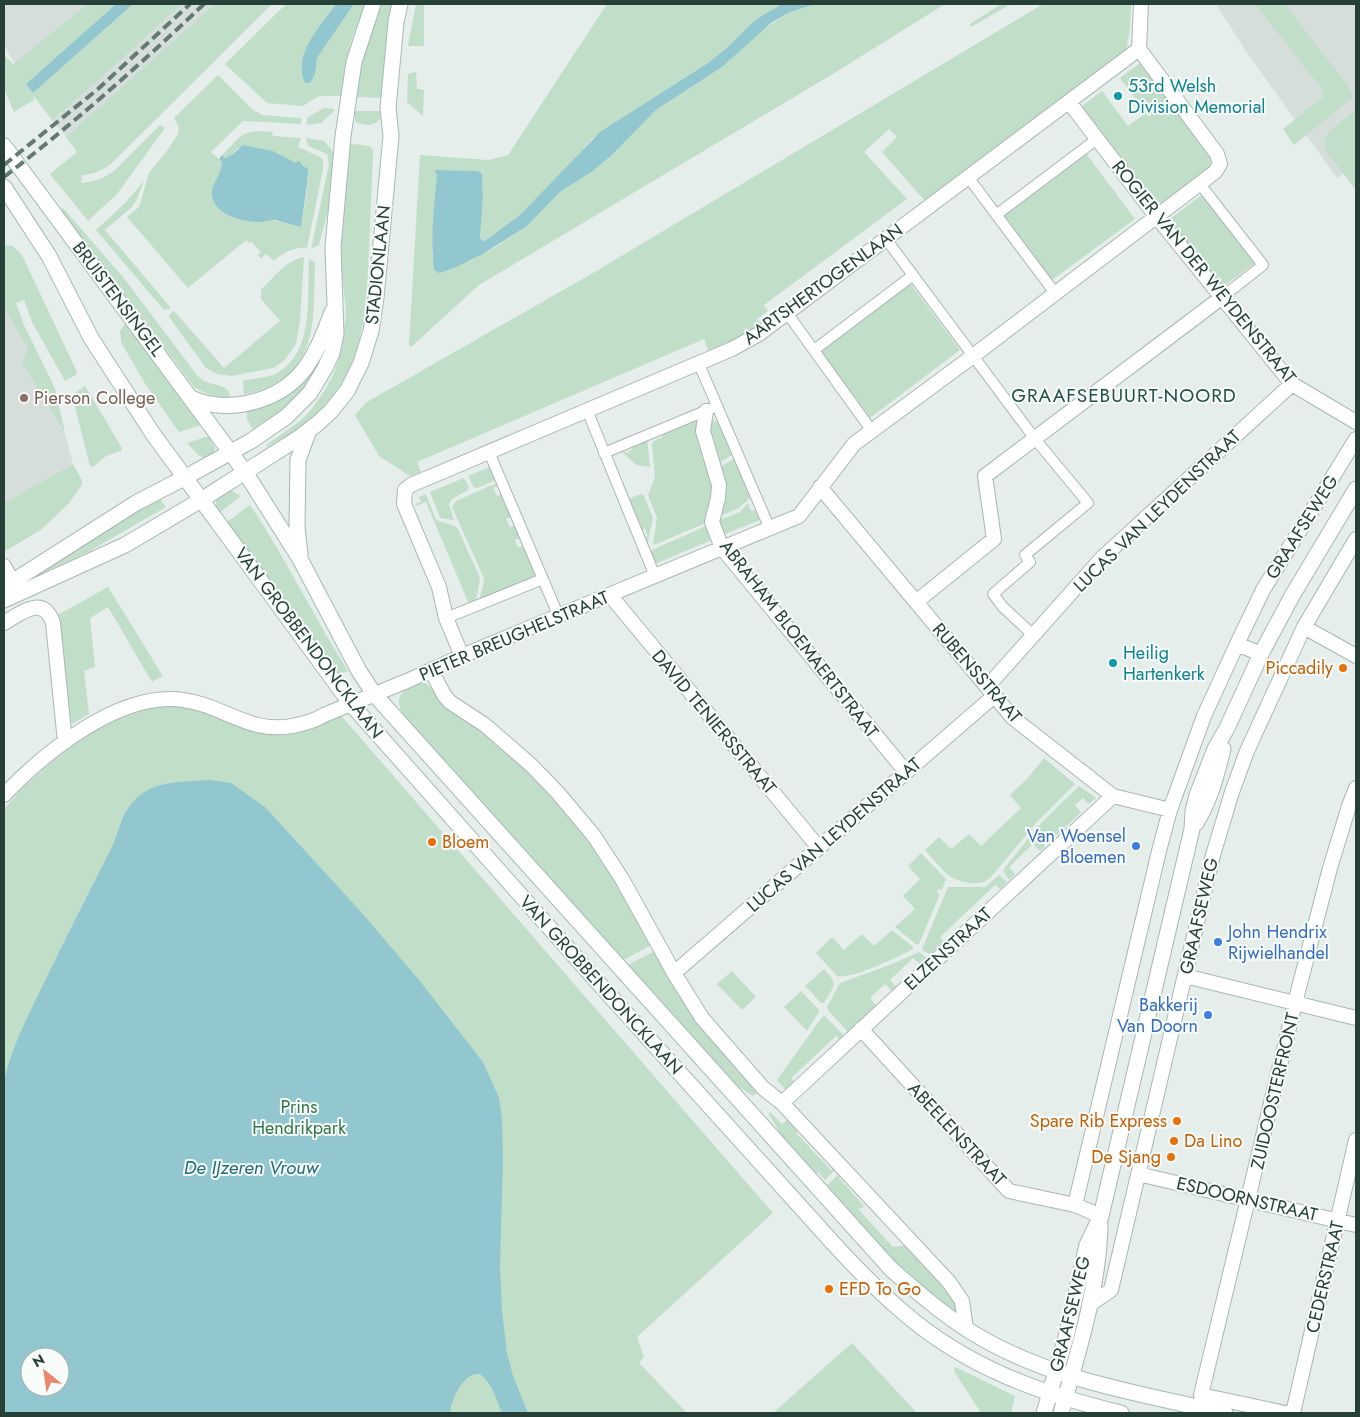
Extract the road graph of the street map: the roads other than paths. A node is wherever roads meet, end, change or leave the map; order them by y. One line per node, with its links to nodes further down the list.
1 (373, 4): 17 (main road, STADIONLAAN)
2 (400, 4): 27 (main road, STADIONLAAN)
3 (1141, 4): 4 (street)
4 (1139, 49): 5 (street, AARTSHERTOGENLAAN); 9 (street, PIETER BREUGHELSTRAAT)
5 (1069, 102): 6 (street, ROGIER VAN DER WEYDENSTRAAT); 8 (street, AARTSHERTOGENLAAN)
6 (1097, 139): 11 (street); 12 (street, ROGIER VAN DER WEYDENSTRAAT)
7 (4, 146): 23 (main road, BRUISTENSINGEL)
8 (968, 177): 11 (street); 13 (street, AARTSHERTOGENLAAN)
9 (1200, 184): 12 (street, PIETER BREUGHELSTRAAT); 16 (street)
10 (4, 187): 35 (main road, BRUISTENSINGEL)
11 (996, 215): 15 (street)
12 (1156, 216): 15 (street, PIETER BREUGHELSTRAAT); 16 (street, ROGIER VAN DER WEYDENSTRAAT)
13 (886, 239): 14 (street); 18 (street, AARTSHERTOGENLAAN)
14 (912, 276): 19 (street); 20 (street)
15 (1055, 293): 20 (street, PIETER BREUGHELSTRAAT)
16 (1221, 298): 22 (street, ROGIER VAN DER WEYDENSTRAAT); 29 (street)
17 (334, 306): 23 (main road); 31 (main road, STADIONLAAN)
18 (787, 313): 19 (street); 21 (street, AARTSHERTOGENLAAN)
19 (814, 350): 28 (street)
20 (973, 356): 28 (street, PIETER BREUGHELSTRAAT); 29 (street)
21 (699, 364): 24 (street); 25 (street, AARTSHERTOGENLAAN)
22 (1292, 384): 26 (street, ROGIER VAN DER WEYDENSTRAAT); 54 (street, LUCAS VAN LEYDENSTRAAT)
23 (191, 398): 31 (main road, BRUISTENSINGEL)
24 (712, 409): 33 (street); 39 (street); 41 (street, ABRAHAM BLOEMAERTSTRAAT)
25 (587, 410): 32 (street, AARTSHERTOGENLAAN); 33 (street)
26 (1356, 422)
27 (309, 430): 34 (main road, STADIONLAAN); 42 (main road)
28 (872, 431): 36 (street, PIETER BREUGHELSTRAAT)
29 (1035, 439): 49 (street); 54 (street)
30 (1356, 439): 55 (street, GRAAFSEWEG)
31 (231, 452): 34 (main road, BRUISTENSINGEL); 35 (main road)
32 (489, 452): 45 (street); 51 (street, AARTSHERTOGENLAAN)
33 (604, 453): 44 (street)
34 (246, 472): 38 (main road); 42 (main road, VAN GROBBENDONCKLAAN)
35 (184, 478): 38 (main road, BRUISTENSINGEL); 46 (main road)
36 (820, 487): 39 (street, PIETER BREUGHELSTRAAT); 49 (street, RUBENSSTRAAT)
37 (1356, 489): 56 (main road, GRAAFSEWEG)
38 (201, 500): 48 (main road); 62 (main road, VAN GROBBENDONCKLAAN)
39 (770, 529): 41 (street, PIETER BREUGHELSTRAAT)
40 (1356, 538): 53 (street, GRAAFSEWEG)
41 (722, 548): 44 (street, PIETER BREUGHELSTRAAT); 64 (street, ABRAHAM BLOEMAERTSTRAAT)
42 (300, 558): 61 (main road, VAN GROBBENDONCKLAAN)
43 (4, 566): 46 (street)
44 (655, 576): 47 (street, PIETER BREUGHELSTRAAT)
45 (542, 579): 50 (street); 51 (street)
46 (8, 584)
47 (610, 595): 50 (street, PIETER BREUGHELSTRAAT); 69 (street, DAVID TENIERSSTRAAT)
48 (4, 600)
49 (916, 602): 60 (street, RUBENSSTRAAT)
50 (559, 616): 57 (street, PIETER BREUGHELSTRAAT)
51 (446, 618): 57 (street)
52 (4, 623): 63 (street)
53 (1304, 627): 58 (street); 71 (street, GRAAFSEWEG)
54 (1033, 635): 60 (street, LUCAS VAN LEYDENSTRAAT)
55 (1237, 644): 56 (street); 68 (street, GRAAFSEWEG)
56 (1260, 654): 80 (main road, GRAAFSEWEG)
57 (462, 656): 59 (street, PIETER BREUGHELSTRAAT)
58 (1356, 656)
59 (431, 670): 61 (street, PIETER BREUGHELSTRAAT); 70 (street)
60 (990, 692): 64 (street, LUCAS VAN LEYDENSTRAAT); 67 (street, RUBENSSTRAAT)
61 (374, 694): 62 (street, PIETER BREUGHELSTRAAT); 84 (main road, VAN GROBBENDONCKLAAN)
62 (351, 704): 63 (street, PIETER BREUGHELSTRAAT); 87 (main road, VAN GROBBENDONCKLAAN)
63 (65, 742): 66 (street, PIETER BREUGHELSTRAAT)
64 (906, 772): 69 (street, LUCAS VAN LEYDENSTRAAT)
65 (1356, 788): 72 (street, ZUIDOOSTERFRONT)
66 (4, 795)
67 (1113, 796): 68 (street, RUBENSSTRAAT); 74 (street, ELZENSTRAAT)
68 (1170, 810): 79 (street, GRAAFSEWEG)
69 (819, 848): 70 (street, LUCAS VAN LEYDENSTRAAT)
70 (674, 973): 75 (street)
71 (1185, 976): 72 (street); 77 (street, GRAAFSEWEG)
72 (1295, 1003): 73 (street); 78 (street, ZUIDOOSTERFRONT)
73 (1356, 1018)
74 (862, 1029): 75 (street, ELZENSTRAAT); 79 (street, ABEELENSTRAAT)
75 (782, 1103): 84 (street)
76 (1356, 1140): 81 (street, CEDERSTRAAT)
77 (1138, 1174): 78 (street, ESDOORNSTRAAT); 83 (street, GRAAFSEWEG)
78 (1249, 1200): 81 (street, ESDOORNSTRAAT); 92 (street, ZUIDOOSTERFRONT)
79 (1075, 1205): 80 (street, ABEELENSTRAAT)
80 (1101, 1216): 83 (main road, GRAAFSEWEG); 85 (main road, GRAAFSEWEG)
81 (1337, 1220): 82 (street, ESDOORNSTRAAT); 93 (street, CEDERSTRAAT)
82 (1356, 1225)
83 (1089, 1305): 86 (main road, GRAAFSEWEG)
84 (966, 1329): 85 (main road, VAN GROBBENDONCKLAAN)
85 (1056, 1371): 86 (main road, VAN GROBBENDONCKLAAN); 87 (main road, GRAAFSEWEG)
86 (1071, 1377): 88 (main road, GRAAFSEWEG); 91 (main road, VAN GROBBENDONCKLAAN)
87 (1049, 1394): 88 (main road, VAN GROBBENDONCKLAAN); 89 (main road, GRAAFSEWEG)
88 (1063, 1406): 90 (main road, VAN GROBBENDONCKLAAN)
89 (1044, 1413)
90 (1121, 1413)
91 (1225, 1413)
92 (1284, 1413)
93 (1293, 1413)

